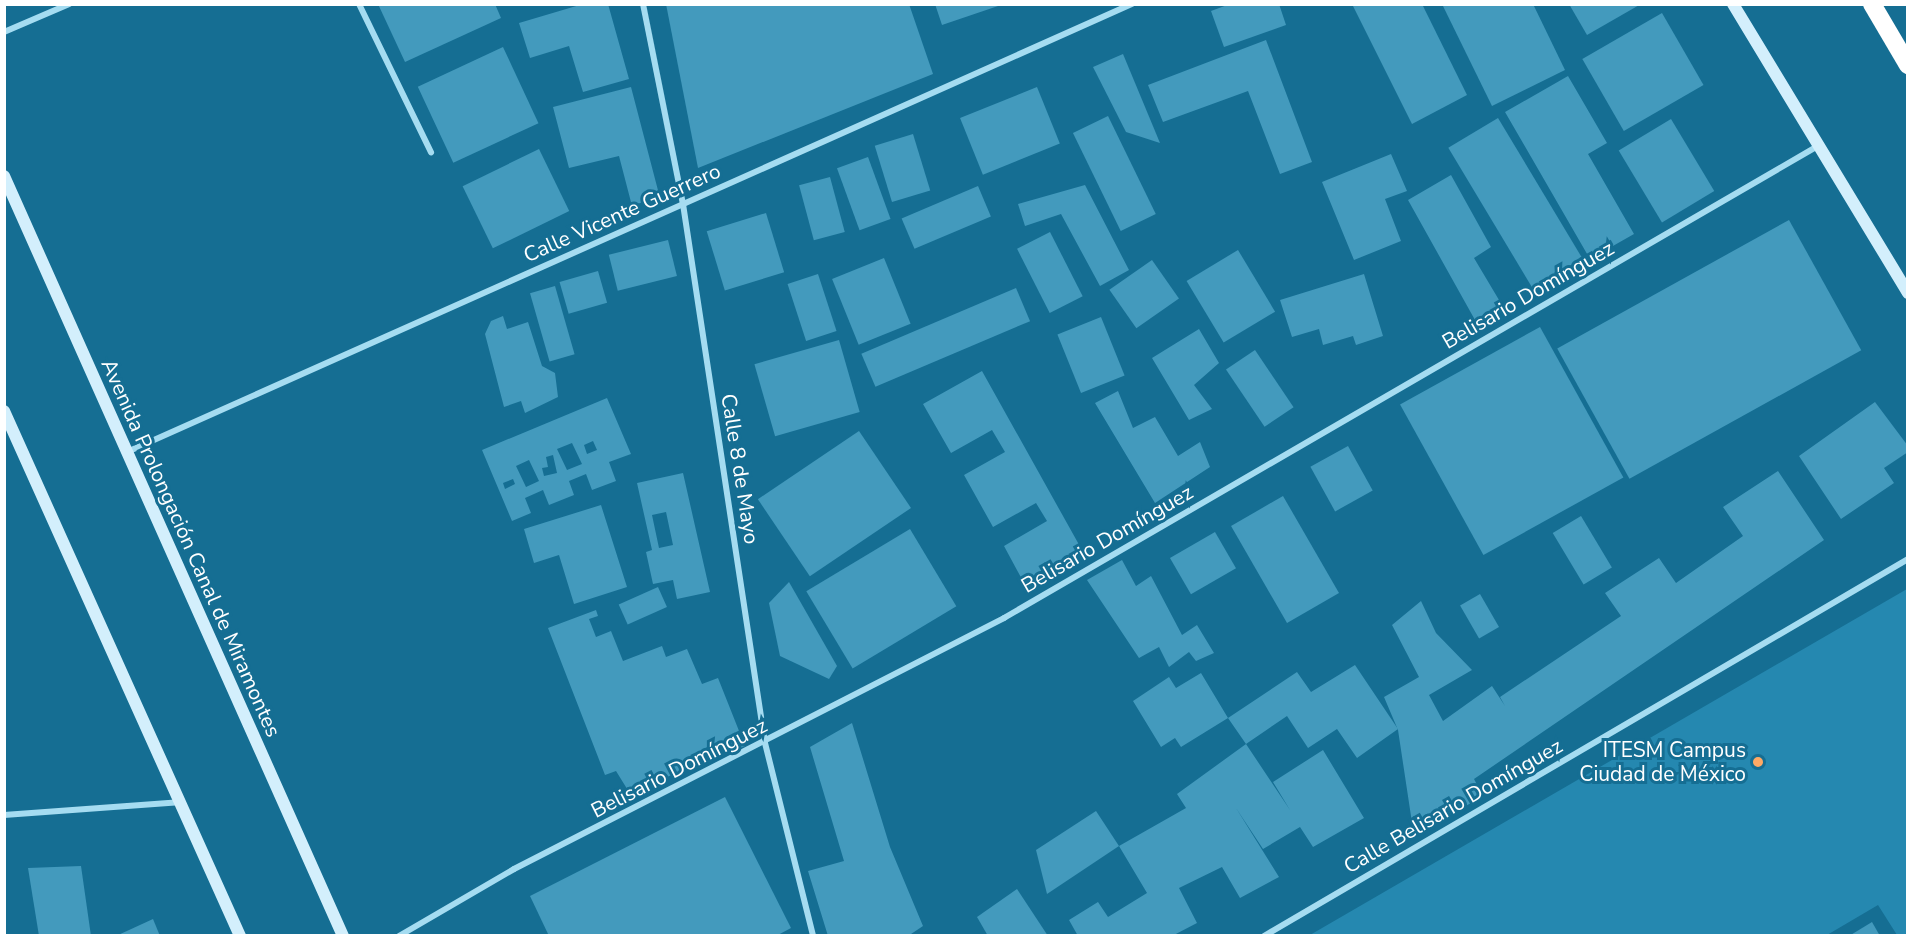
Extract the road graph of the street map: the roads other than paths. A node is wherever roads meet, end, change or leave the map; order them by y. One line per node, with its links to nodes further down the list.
1 (69, 4): 7 (street)
2 (360, 4): 10 (street)
3 (643, 4): 12 (street, Calle 8 de Mayo)
4 (1132, 4): 12 (street, Calle Vicente Guerrero)
5 (1733, 4): 9 (street)
6 (1872, 4): 8 (highway)
7 (4, 32)
8 (1908, 65)
9 (1818, 146): 13 (street); 17 (street, Belisario Domínguez)
10 (431, 152)
11 (4, 176): 15 (street, Avenida Prolongación Canal de Miramontes)
12 (683, 204): 15 (street, Calle Vicente Guerrero); 17 (street, Calle 8 de Mayo)
13 (1908, 293)
14 (4, 411): 18 (street)
15 (127, 452): 21 (street, Avenida Prolongación Canal de Miramontes)
16 (1908, 559): 24 (street, Calle Belisario Domínguez)
17 (765, 744): 22 (street, Belisario Domínguez); 23 (street, Calle 8 de Mayo)
18 (180, 802): 19 (street); 20 (street)
19 (4, 815)
20 (240, 936)
21 (343, 936)
22 (399, 936)
23 (813, 936)
24 (1264, 936)

